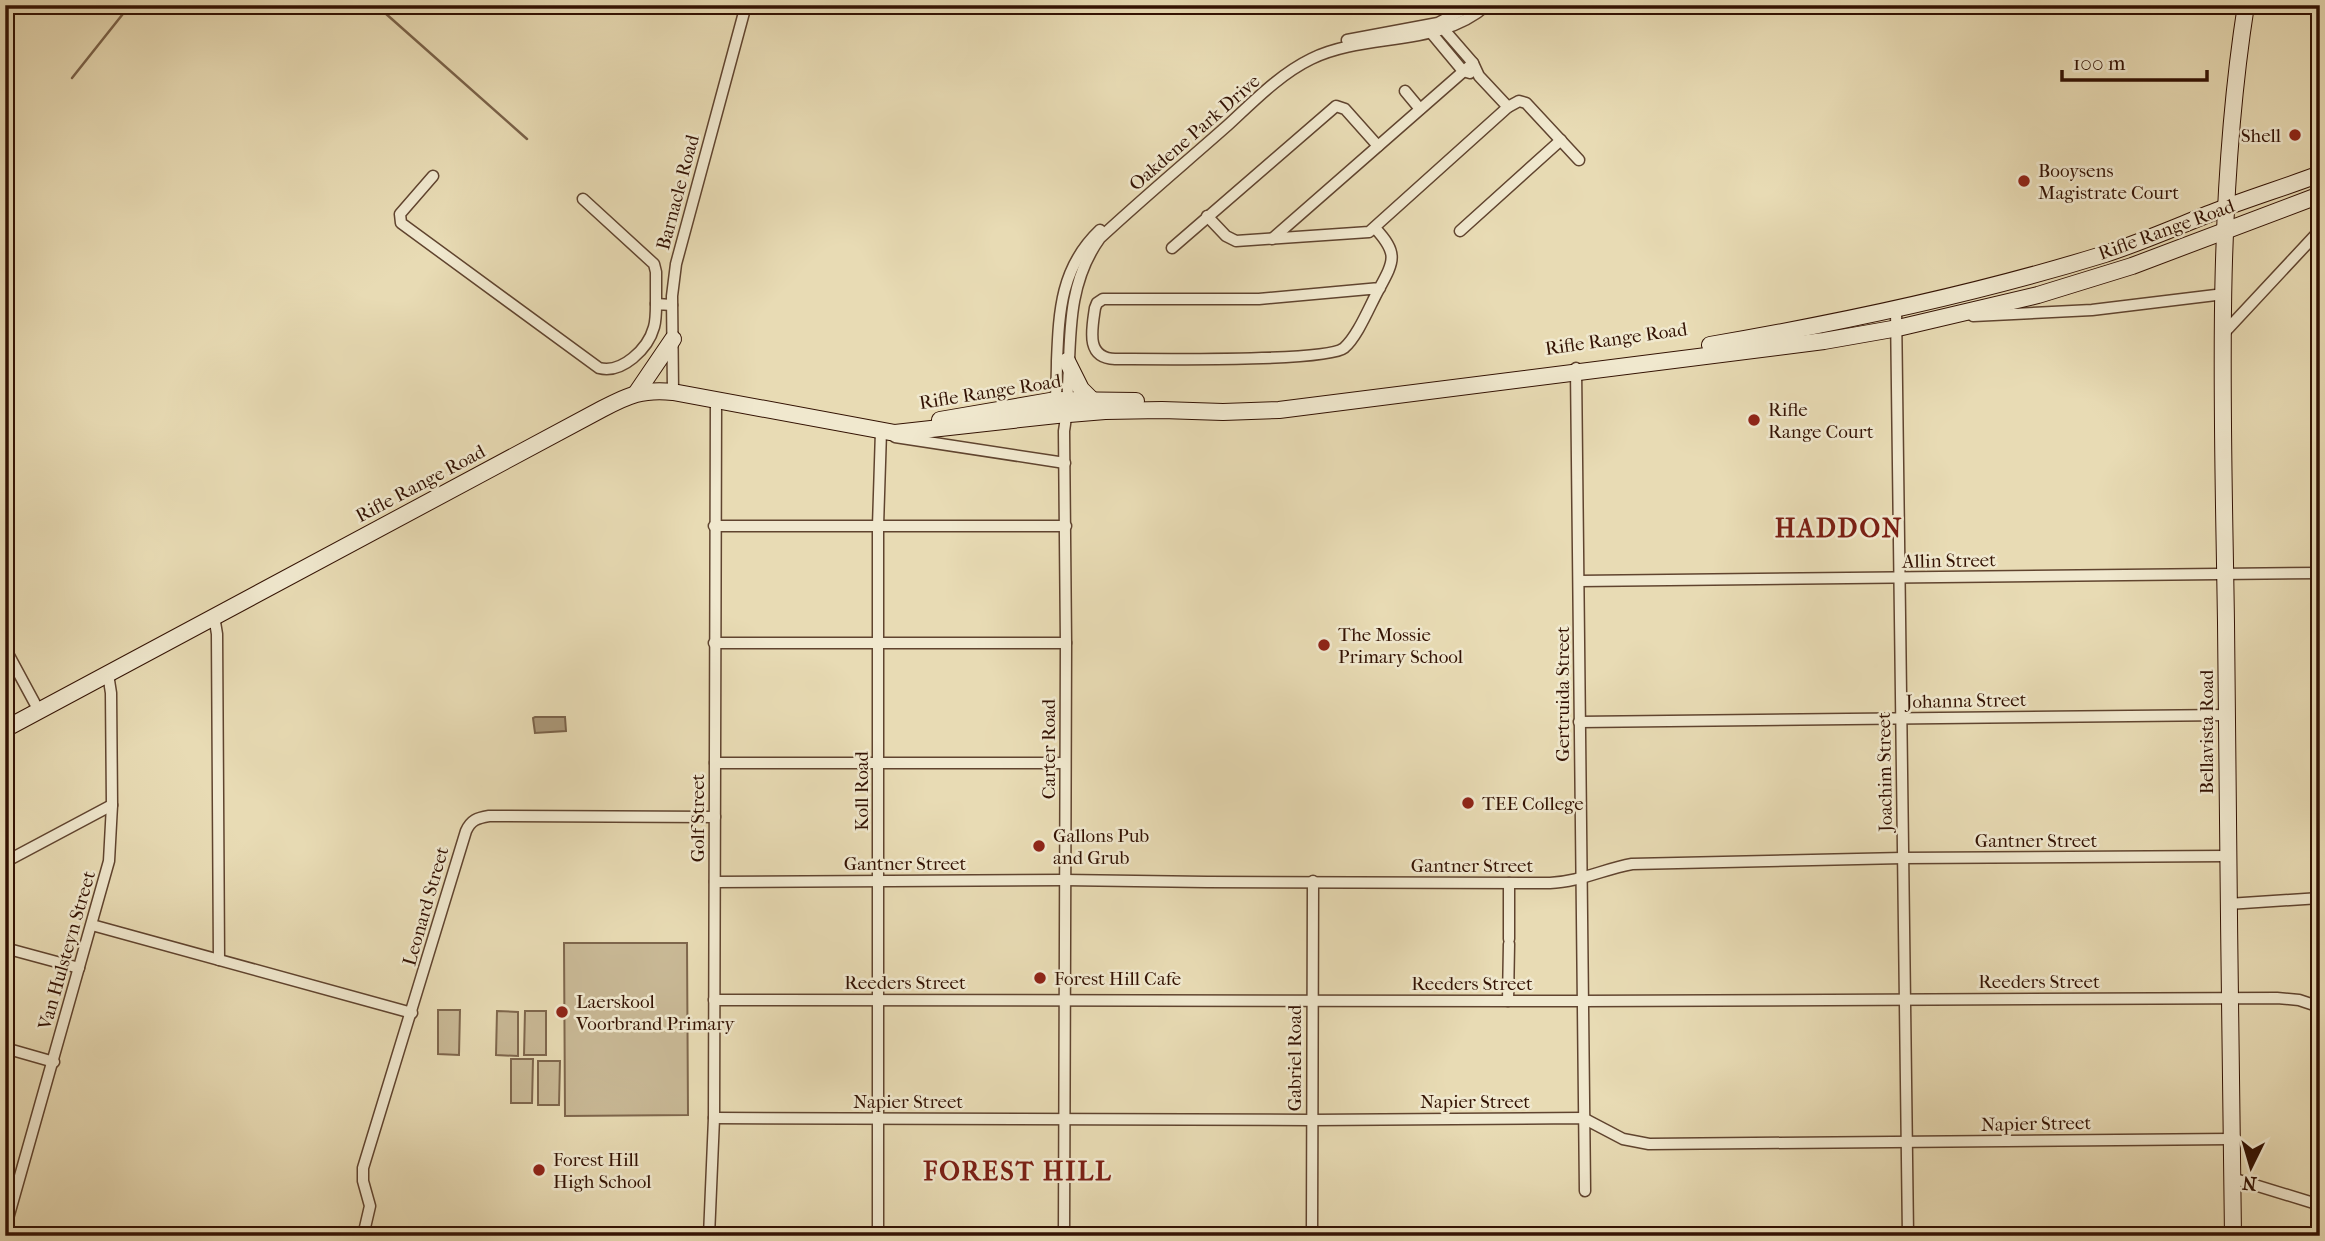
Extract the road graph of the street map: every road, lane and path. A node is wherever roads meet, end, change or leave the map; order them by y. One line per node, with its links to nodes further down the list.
1 (746, 5): 34 (street, Barnacle Road)
2 (1472, 5): 5 (street, Oakdene Park Drive)
3 (1488, 5): 5 (street, Oakdene Park Drive)
4 (2246, 5): 16 (main road, Bellavista Road)
5 (1441, 26): 6 (street, Oakdene Park Drive); 7 (street)
6 (1428, 29): 8 (street); 30 (street, Oakdene Park Drive)
7 (1473, 63): 8 (street); 9 (street)
8 (1464, 71): 9 (street); 12 (street)
9 (1479, 76): 11 (street)
10 (1405, 91): 12 (street)
11 (1507, 107): 13 (street); 24 (street)
12 (1420, 109): 14 (street)
13 (1561, 140): 15 (street); 27 (street)
14 (1378, 146): 23 (street); 28 (street)
15 (1579, 160)
16 (2230, 164): 20 (main road); 22 (main road, Bellavista Road)
17 (2320, 174): 20 (main road, Rifle Range Road)
18 (433, 176): 33 (street)
19 (2320, 195): 25 (main road, Rifle Range Road)
20 (2259, 197): 22 (main road, Rifle Range Road)
21 (583, 199): 33 (street)
22 (2227, 207): 25 (main road, Bellavista Road); 35 (main road, Rifle Range Road)
23 (1207, 216): 28 (street); 29 (street)
24 (1375, 228): 28 (street); 31 (street)
25 (2227, 229): 32 (main road, Bellavista Road); 36 (main road, Rifle Range Road)
26 (2320, 230): 38 (street)
27 (1460, 231)
28 (1272, 239)
29 (1172, 248)
30 (1076, 271): 40 (street, Oakdene Park Drive); 46 (street, Oakdene Park Drive)
31 (1380, 288): 31 (street)
32 (2224, 294): 36 (street); 38 (main road, Bellavista Road)
33 (656, 304): 34 (street)
34 (672, 305): 39 (street, Barnacle Road)
35 (1896, 309): 37 (street, Joachim Street); 41 (main road, Rifle Range Road)
36 (1949, 315): 37 (main road, Rifle Range Road)
37 (1898, 328): 41 (main road, Rifle Range Road); 54 (street, Joachim Street)
38 (2223, 334): 53 (main road, Bellavista Road)
39 (673, 339): 42 (street, Barnacle Road); 43 (main road)
40 (1068, 362): 44 (main road); 46 (street, Oakdene Park Drive)
41 (1576, 369): 44 (main road, Rifle Range Road); 46 (main road, Rifle Range Road); 55 (street, Gertruida Street)
42 (673, 392): 43 (main road, Rifle Range Road); 45 (main road, Rifle Range Road)
43 (637, 393): 56 (main road, Rifle Range Road)
44 (1091, 399): 46 (main road, Rifle Range Road)
45 (716, 400): 47 (main road, Rifle Range Road); 49 (street, Golf Street)
46 (1062, 407): 47 (main road, Rifle Range Road); 48 (street, Carter Road)
47 (881, 433): 48 (street, Rifle Range Road); 50 (street, Koll Road)
48 (1065, 463): 51 (street, Carter Road)
49 (715, 526): 50 (street); 57 (street, Golf Street)
50 (878, 526): 51 (street); 59 (street, Koll Road)
51 (1066, 526): 58 (street, Carter Road)
52 (2320, 573): 53 (street, Allin Street)
53 (2225, 574): 54 (street, Allin Street); 63 (main road, Bellavista Road)
54 (1899, 578): 55 (street, Allin Street); 64 (street, Joachim Street)
55 (1579, 581): 65 (street, Gertruida Street)
56 (214, 617): 61 (main road, Rifle Range Road); 85 (street)
57 (714, 643): 59 (street); 67 (street, Golf Street)
58 (1066, 643): 59 (street); 69 (street, Carter Road)
59 (879, 644): 68 (street, Koll Road)
60 (5, 648): 62 (street)
61 (108, 674): 62 (main road, Rifle Range Road); 70 (street, Van Hulsteyn Street)
62 (39, 711): 66 (main road, Rifle Range Road)
63 (2228, 715): 64 (street, Johanna Street); 72 (main road, Bellavista Road)
64 (1901, 718): 65 (street, Johanna Street); 73 (street, Joachim Street)
65 (1580, 722): 75 (street, Gertruida Street)
66 (5, 729)
67 (715, 763): 68 (street); 71 (street, Golf Street)
68 (879, 763): 69 (street); 77 (street, Koll Road)
69 (1065, 763): 76 (street, Carter Road)
70 (112, 805): 74 (street); 83 (street, Van Hulsteyn Street)
71 (715, 817): 79 (street, Golf Street); 96 (street, Leonard Street)
72 (2227, 856): 73 (street, Gantner Street); 82 (main road, Bellavista Road)
73 (1903, 859): 75 (street, Gantner Street); 93 (street, Joachim Street)
74 (5, 862)
75 (1582, 878): 80 (street, Gantner Street); 94 (street, Gertruida Street)
76 (1064, 880): 77 (street, Gantner Street); 78 (street, Gantner Street); 88 (street, Carter Road)
77 (879, 881): 79 (street, Gantner Street); 90 (street, Koll Road)
78 (1313, 881): 80 (street, Gantner Street); 91 (street, Gabriel Road)
79 (715, 882): 89 (street, Golf Street)
80 (1509, 883): 92 (street)
81 (2320, 898): 82 (street)
82 (2228, 904): 87 (main road, Bellavista Road)
83 (92, 925): 85 (street); 86 (street, Van Hulsteyn Street)
84 (5, 948): 86 (street)
85 (219, 960): 96 (street)
86 (79, 968): 98 (street, Van Hulsteyn Street)
87 (2230, 998): 93 (street, Reeders Street); 95 (street, Reeders Street); 104 (main road, Bellavista Road)
88 (1065, 999): 90 (street, Reeders Street); 91 (street, Reeders Street); 100 (street, Carter Road)
89 (714, 1000): 90 (street, Reeders Street); 99 (street, Golf Street)
90 (879, 1000): 102 (street, Koll Road)
91 (1312, 1000): 92 (street, Reeders Street); 103 (street, Gabriel Road)
92 (1508, 1000): 94 (street, Reeders Street)
93 (1905, 1000): 94 (street, Reeders Street); 105 (street, Joachim Street)
94 (1582, 1001): 101 (street, Gertruida Street)
95 (2320, 1007)
96 (412, 1013): 111 (street, Leonard Street)
97 (5, 1048): 98 (street)
98 (54, 1062): 109 (street, Van Hulsteyn Street)
99 (714, 1118): 102 (street, Napier Street); 110 (street, Golf Street)
100 (1065, 1118): 102 (street, Napier Street); 103 (street, Napier Street); 114 (street, Carter Road)
101 (1583, 1118): 103 (street, Napier Street); 105 (street, Napier Street); 107 (street, Gertruida Street)
102 (878, 1119): 113 (street, Koll Road)
103 (1311, 1120): 115 (street, Gabriel Road)
104 (2231, 1139): 105 (street, Napier Street); 106 (main road, Bellavista Road)
105 (1906, 1142): 116 (street, Joachim Street)
106 (2232, 1178): 108 (street); 117 (main road, Bellavista Road)
107 (1585, 1191)
108 (2320, 1205)
109 (5, 1229)
110 (709, 1235): 112 (street)
111 (363, 1236)
112 (769, 1236)
113 (878, 1236)
114 (1064, 1236)
115 (1312, 1236)
116 (1908, 1236)
117 (2233, 1236)

